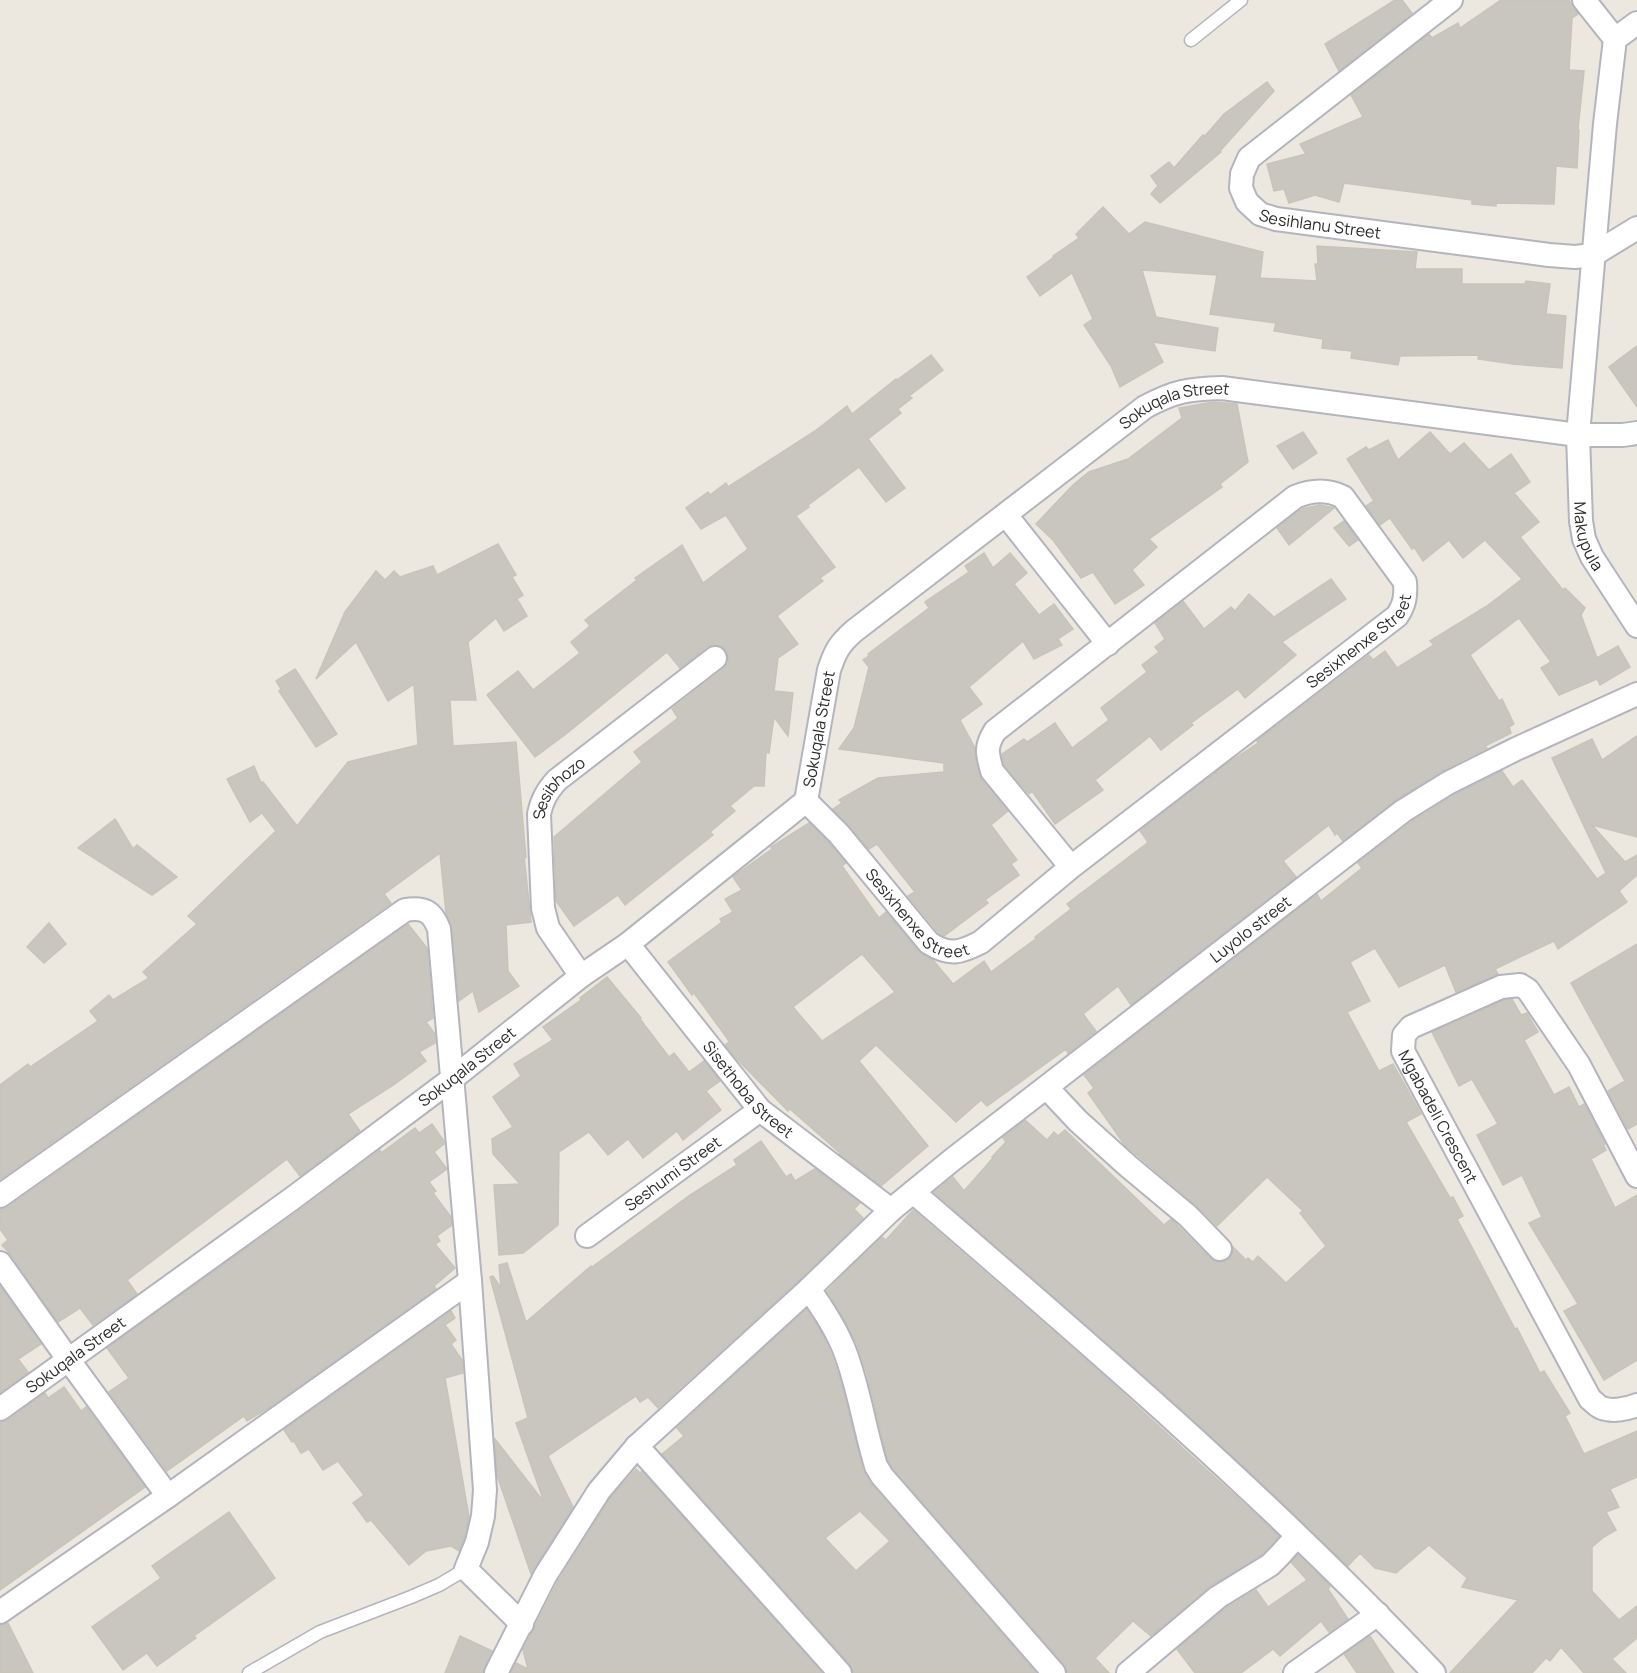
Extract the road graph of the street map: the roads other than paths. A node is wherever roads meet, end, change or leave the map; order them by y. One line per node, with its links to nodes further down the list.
1 (1241, 0): 6 (lane)
2 (1451, 0): 8 (street, Sesihlanu Street)
3 (1584, 0): 5 (street)
4 (1637, 23): 5 (street)
5 (1615, 39): 8 (street)
6 (1191, 40)
7 (1637, 228): 8 (street)
8 (1593, 255): 10 (street)
9 (1637, 433): 10 (street, Sokuqala Street)
10 (1578, 435): 11 (street, Sokuqala Street); 12 (street, Makupula)
11 (1006, 515): 13 (street); 16 (street, Sokuqala Street)
12 (1637, 626)
13 (1108, 644): 17 (street, Sesixhenxe Street); 17 (street, Sesixhenxe Street)
14 (715, 658): 19 (street, Sesibhozo)
15 (1637, 694): 21 (street, Luyolo street)
16 (806, 801): 17 (street, Sesixhenxe Street); 18 (street, Sokuqala Street)
17 (1071, 867)
18 (628, 944): 19 (street, Sokuqala Street); 22 (street, Sisethoba Street)
19 (581, 976): 20 (street, Sokuqala Street)
20 (452, 1079): 25 (street); 30 (street); 32 (street, Sokuqala Street)
21 (1047, 1088): 24 (street, Luyolo street); 28 (street)
22 (760, 1110): 26 (street, Sisethoba Street); 27 (street, Seshumi Street)
23 (1637, 1176): 33 (street, Mgabadeli Crescent)
24 (913, 1192): 26 (street, Luyolo street); 37 (street)
25 (0, 1196)
26 (891, 1210): 31 (street, Luyolo street)
27 (587, 1236)
28 (1220, 1249)
29 (0, 1263): 32 (street)
30 (470, 1281): 36 (street); 38 (street)
31 (809, 1289): 35 (street, Luyolo street); 45 (street)
32 (68, 1359): 34 (street, Sokuqala Street); 36 (street)
33 (1637, 1405)
34 (0, 1409)
35 (637, 1446): 41 (street, Luyolo street); 44 (street)
36 (168, 1496): 39 (street)
37 (1297, 1536): 40 (street); 46 (street)
38 (466, 1569): 41 (street); 42 (lane)
39 (0, 1612)
40 (1378, 1614): 47 (street); 48 (street)
41 (522, 1624): 43 (street, Luyolo street)
42 (249, 1673)
43 (496, 1673)
44 (840, 1673)
45 (1054, 1673)
46 (1128, 1673)
47 (1295, 1673)
48 (1434, 1673)

